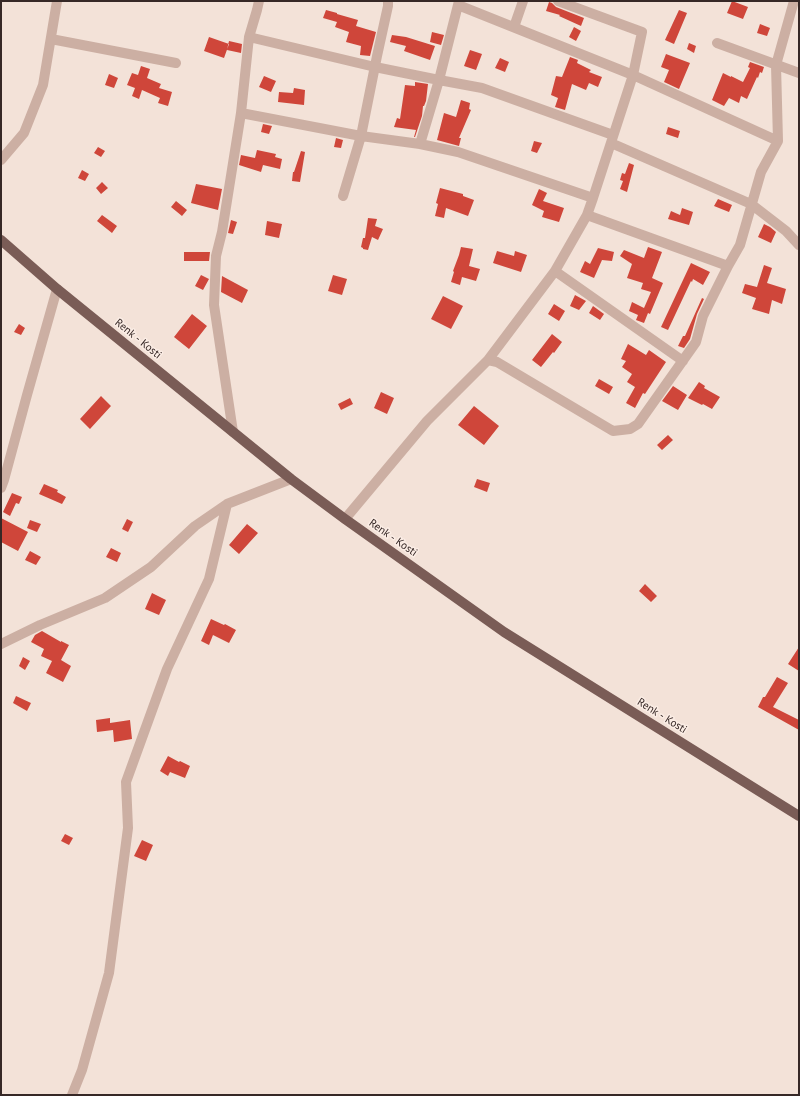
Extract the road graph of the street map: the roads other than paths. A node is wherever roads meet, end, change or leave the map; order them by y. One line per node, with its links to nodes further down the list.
1 (57, 1): 11 (street)
2 (259, 1): 10 (street)
3 (388, 1): 15 (street)
4 (524, 1): 9 (street)
5 (795, 1): 7 (street); 14 (street)
6 (564, 2): 17 (street)
7 (799, 2)
8 (459, 3): 9 (street); 18 (street)
9 (514, 27): 17 (street)
10 (249, 37): 15 (street); 19 (street)
11 (51, 39): 13 (street); 24 (street)
12 (717, 43): 14 (street)
13 (176, 63)
14 (776, 64): 16 (street); 22 (street)
15 (375, 67): 18 (street); 20 (street)
16 (799, 73)
17 (633, 75): 21 (street); 22 (street)
18 (439, 80): 21 (street); 23 (street)
19 (241, 113): 20 (street); 36 (street)
20 (361, 136): 23 (street); 25 (street)
21 (612, 139): 26 (street); 27 (street)
22 (778, 141): 27 (street)
23 (420, 144): 26 (street)
24 (1, 160)
25 (343, 196)
26 (594, 198): 28 (street)
27 (752, 204): 30 (street); 31 (street)
28 (587, 215): 31 (street); 32 (street)
29 (1, 240): 33 (main road, Renk - Kosti)
30 (799, 245)
31 (728, 266): 35 (street)
32 (554, 271): 34 (street); 35 (street)
33 (57, 289): 36 (main road, Renk - Kosti); 38 (street)
34 (488, 360): 35 (street); 40 (street)
35 (683, 361)
36 (233, 432): 37 (main road, Renk - Kosti)
37 (291, 479): 39 (street); 40 (main road, Renk - Kosti)
38 (1, 488)
39 (227, 504): 41 (street); 43 (street)
40 (345, 519): 42 (main road, Renk - Kosti)
41 (1, 644)
42 (799, 816)
43 (72, 1095)

